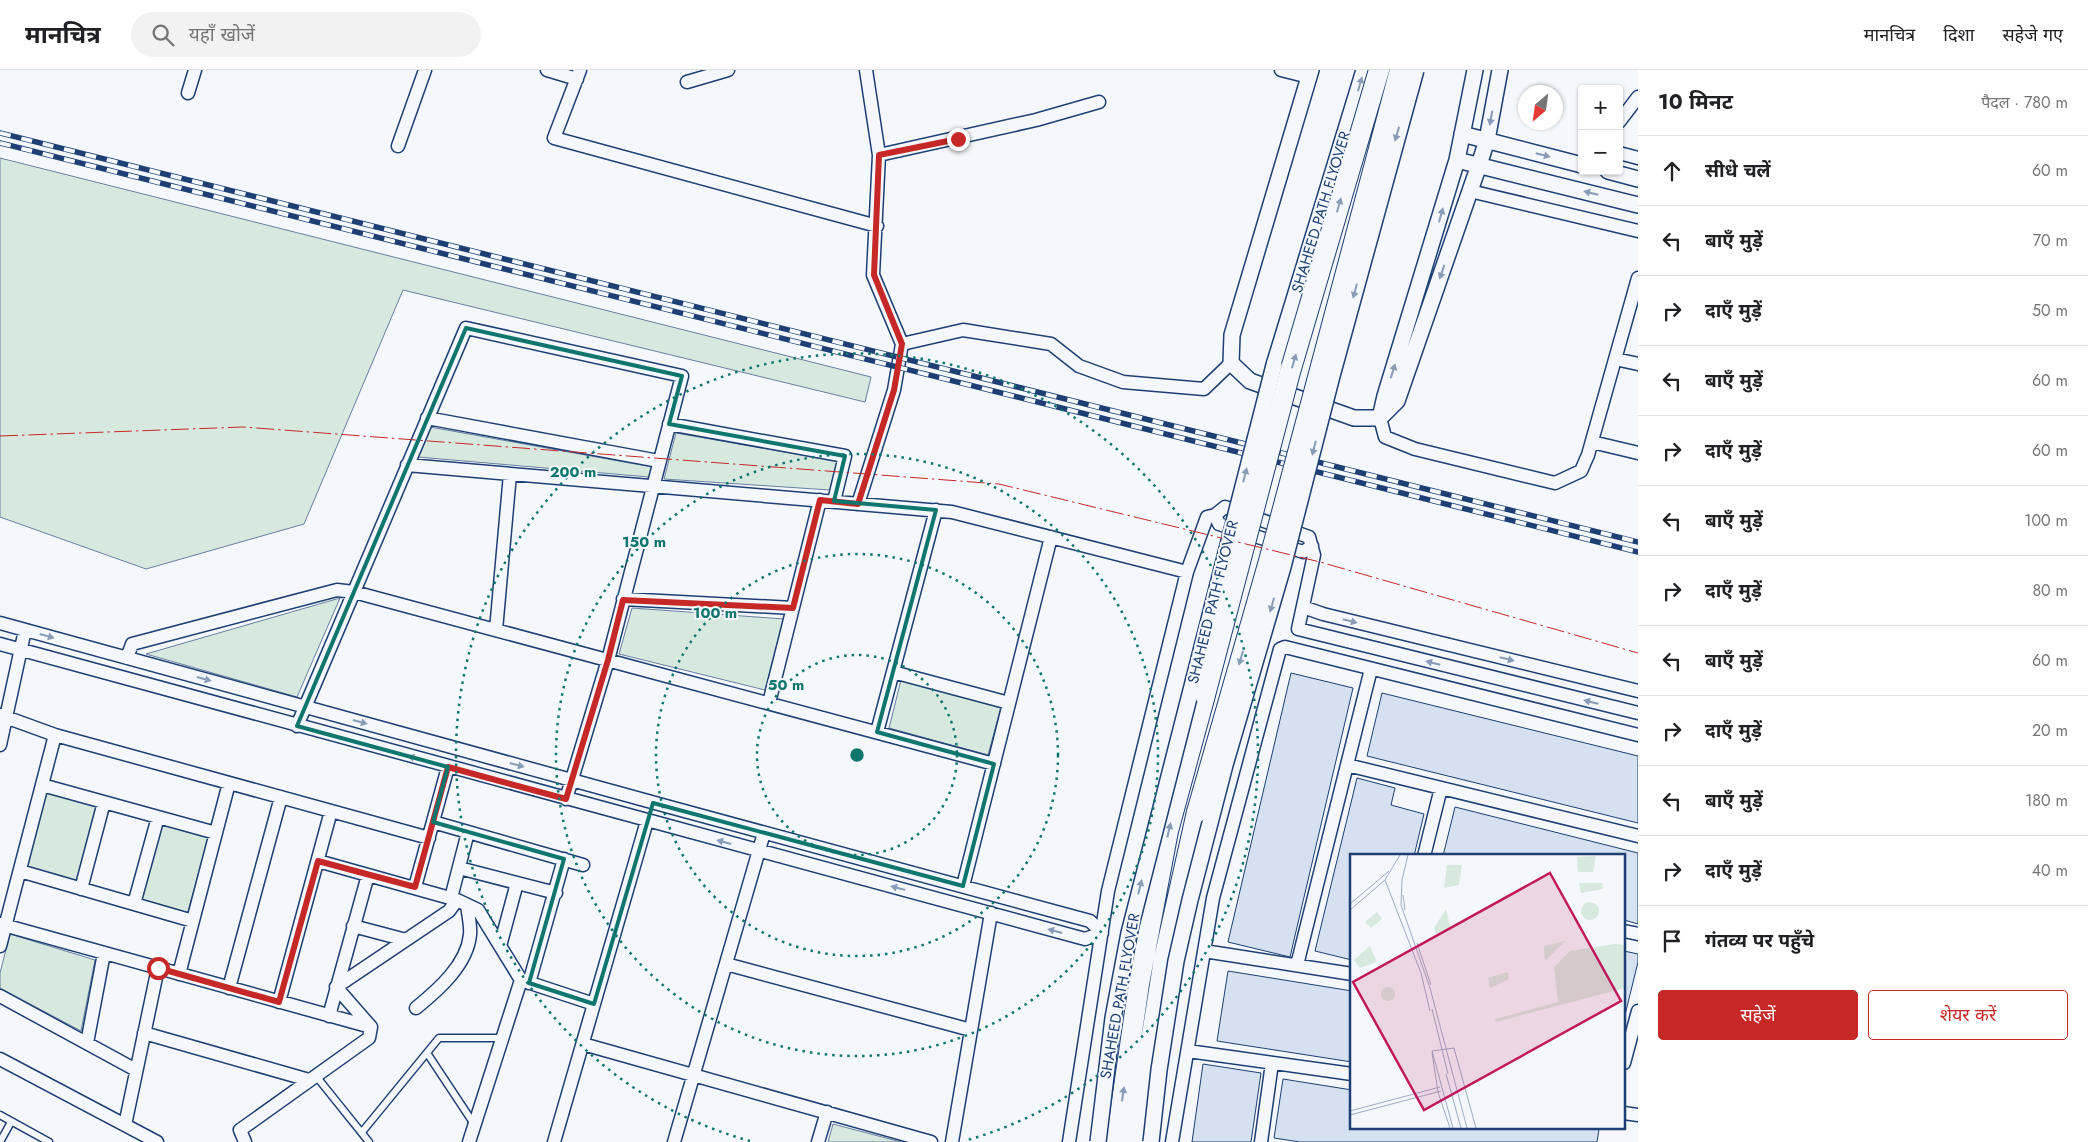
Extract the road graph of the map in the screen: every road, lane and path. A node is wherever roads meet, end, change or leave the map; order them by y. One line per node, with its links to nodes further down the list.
1 (195, 70): 16 (street)
2 (425, 70): 23 (street)
3 (547, 70): 14 (street)
4 (728, 70): 15 (street)
5 (866, 70): 25 (street)
6 (1281, 70): 13 (street)
7 (1364, 70): 81 (street, SHAHEED PATH FLYOVER, one-way to 7, bridge)
8 (1379, 70): 70 (highway, SHAHEED PATH FLYOVER, one-way to 8, bridge)
9 (1400, 70): 19 (highway, bridge); 93 (highway, one-way to 93, bridge)
10 (1416, 70): 19 (street, bridge)
11 (1475, 70): 21 (street)
12 (1500, 70): 22 (street, one-way to 22)
13 (1310, 74): 39 (street)
14 (579, 75): 34 (street)
15 (687, 82)
16 (188, 93)
17 (1638, 97): 20 (street)
18 (1099, 102): 25 (street)
19 (1405, 107): 100 (street, one-way to 100, bridge)
20 (1623, 117)
21 (1462, 134): 22 (street); 27 (street)
22 (1487, 140): 28 (street, one-way to 28); 29 (street)
23 (398, 146)
24 (1623, 154): 26 (street)
25 (879, 155): 34 (street)
26 (1638, 158)
27 (1457, 160): 29 (street); 42 (street, one-way to 27)
28 (1578, 164)
29 (1479, 165): 32 (street); 33 (street, one-way to 29)
30 (1623, 175): 31 (street)
31 (1638, 179)
32 (1470, 191): 35 (street); 42 (street, one-way to 42)
33 (1638, 205)
34 (877, 226): 37 (street)
35 (1638, 231)
36 (1638, 278): 38 (street)
37 (902, 344): 39 (street); 52 (street)
38 (1615, 359): 40 (street); 44 (street)
39 (1231, 363): 42 (street)
40 (1638, 364)
41 (427, 418): 43 (street); 46 (street); 47 (street)
42 (1380, 418): 44 (street)
43 (669, 424): 46 (street); 51 (street)
44 (1592, 442): 45 (street)
45 (1638, 453)
46 (659, 461): 49 (street)
47 (407, 465): 48 (street); 56 (street)
48 (510, 474): 49 (street); 62 (street)
49 (653, 486): 50 (street); 57 (street)
50 (820, 500): 51 (street); 59 (street)
51 (834, 501): 52 (street)
52 (858, 504): 53 (street)
53 (936, 510): 54 (street); 68 (street)
54 (1051, 537): 55 (street); 72 (street)
55 (1187, 572): 58 (street); 122 (street)
56 (354, 592): 62 (street); 65 (street); 73 (street)
57 (623, 600): 59 (street); 66 (street)
58 (1303, 607): 69 (street, one-way to 69); 74 (street, one-way to 58)
59 (793, 608): 71 (street)
60 (0, 623): 61 (street)
61 (25, 630): 64 (street); 65 (street, one-way to 65)
62 (496, 630): 66 (street)
63 (0, 644): 64 (street)
64 (19, 650): 75 (street); 76 (street)
65 (127, 658): 73 (street, one-way to 73)
66 (608, 660): 71 (street); 85 (street)
67 (1371, 669): 79 (street); 83 (street); 126 (street)
68 (893, 672): 72 (street); 77 (street)
69 (1638, 691)
70 (1205, 695): 81 (highway, bridge); 176 (highway, SHAHEED PATH FLYOVER, one-way to 70)
71 (769, 703): 77 (street)
72 (1009, 703): 82 (street)
73 (305, 707): 76 (street); 85 (street, one-way to 85)
74 (1638, 713)
75 (4, 716): 78 (street); 80 (street)
76 (297, 726): 84 (street, one-way to 76)
77 (877, 732): 82 (street)
78 (55, 735): 86 (street); 87 (street)
79 (1638, 735)
80 (0, 745)
81 (1175, 748): 175 (street, SHAHEED PATH FLYOVER, one-way to 81, bridge)
82 (994, 764): 112 (street)
83 (1347, 765): 88 (street); 129 (street)
84 (448, 767): 90 (street); 96 (street)
85 (572, 781): 90 (street); 99 (street)
86 (229, 783): 89 (street); 98 (street)
87 (42, 784): 91 (street); 109 (street)
88 (1440, 788): 101 (street); 104 (street)
89 (281, 797): 92 (street); 135 (street)
90 (566, 799): 95 (street)
91 (104, 802): 94 (street); 114 (street)
92 (331, 811): 102 (street); 106 (street)
93 (1196, 812): 100 (highway); 177 (highway)
94 (158, 817): 98 (street); 117 (street)
95 (647, 821): 103 (street, one-way to 95); 138 (street)
96 (433, 822): 97 (street); 102 (street)
97 (468, 832): 105 (street); 108 (street)
98 (216, 833): 119 (street)
99 (764, 833): 103 (street); 112 (street)
100 (1207, 834): 178 (street, bridge)
101 (1638, 836)
102 (429, 838): 113 (street)
103 (759, 851): 118 (street, one-way to 103); 128 (street)
104 (1424, 854)
105 (564, 859): 107 (street); 115 (street)
106 (318, 861): 110 (street); 137 (street)
107 (583, 865)
108 (458, 868): 111 (street); 116 (street)
109 (20, 871): 114 (street); 120 (street)
110 (368, 875): 113 (street); 121 (street)
111 (517, 883): 115 (street); 125 (street)
112 (963, 886): 122 (street)
113 (415, 887): 116 (street)
114 (81, 889): 117 (street)
115 (556, 894): 133 (street)
116 (458, 901): 123 (street); 125 (street); 139 (street)
117 (134, 904): 119 (street)
118 (991, 913): 122 (street, one-way to 118); 143 (street)
119 (193, 921): 131 (street)
120 (3, 925): 124 (street); 127 (street)
121 (353, 926): 123 (street); 134 (street)
122 (1102, 933): 174 (street)
123 (406, 940): 134 (street)
124 (0, 946)
125 (500, 946): 133 (street)
126 (1204, 951): 129 (street); 148 (street)
127 (104, 953): 130 (street); 146 (street)
128 (726, 964): 143 (street); 154 (street)
129 (1297, 966): 132 (street)
130 (158, 968): 131 (street); 144 (street)
131 (179, 974): 135 (street)
132 (1350, 974)
133 (525, 981): 138 (street); 145 (street)
134 (336, 987): 140 (street); 142 (street)
135 (229, 988): 137 (street)
136 (0, 996): 146 (street)
137 (279, 1002): 140 (street)
138 (594, 1004): 147 (street)
139 (416, 1008)
140 (329, 1016): 142 (street)
141 (1637, 1019): 150 (street)
142 (372, 1028): 156 (street)
143 (971, 1030): 173 (street)
144 (144, 1032): 153 (street); 156 (street)
145 (502, 1038): 149 (lane); 160 (street)
146 (87, 1043): 153 (street)
147 (583, 1044): 154 (street); 169 (street)
148 (1188, 1051): 152 (street); 179 (street)
149 (426, 1053): 160 (lane); 162 (lane)
150 (1626, 1056)
151 (0, 1059): 161 (street)
152 (1272, 1063): 155 (street); 180 (street)
153 (136, 1070): 161 (street)
154 (693, 1074): 157 (street); 170 (street)
155 (1350, 1074)
156 (313, 1078): 162 (lane); 166 (street)
157 (827, 1112): 171 (street); 172 (street)
158 (0, 1115): 159 (lane)
159 (11, 1122): 163 (lane); 164 (lane)
160 (474, 1124): 168 (street)
161 (125, 1125): 165 (street)
162 (362, 1132): 167 (lane)
163 (0, 1142)
164 (50, 1142)
165 (158, 1142)
166 (245, 1142)
167 (369, 1142)
168 (468, 1142)
169 (554, 1142)
170 (674, 1142)
171 (818, 1142)
172 (931, 1142)
173 (952, 1142)
174 (1069, 1142)
175 (1098, 1142)
176 (1116, 1142)
177 (1135, 1142)
178 (1151, 1142)
179 (1172, 1142)
180 (1261, 1142)

